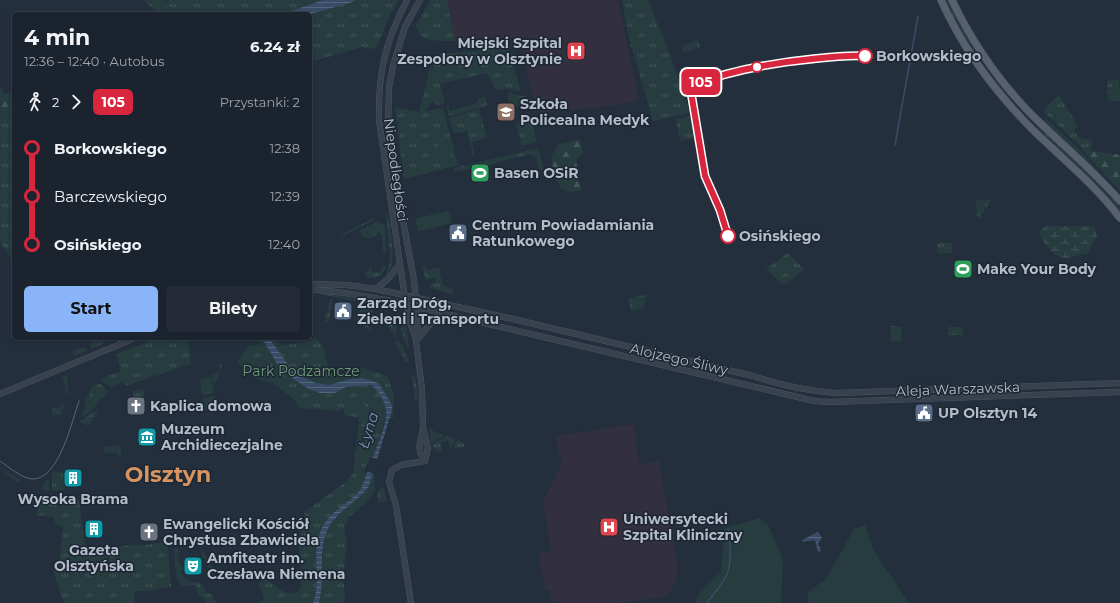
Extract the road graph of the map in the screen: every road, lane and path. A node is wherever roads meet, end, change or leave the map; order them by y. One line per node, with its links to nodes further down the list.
1 (408, 0): 7 (street, Niepodległości)
2 (420, 0): 12 (street, Niepodległości)
3 (941, 0): 6 (main road)
4 (952, 0): 5 (main road)
5 (1120, 201)
6 (1120, 218)
7 (400, 264): 10 (street); 11 (street, Niepodległości)
8 (312, 284): 10 (street, Alojzego Śliwy)
9 (312, 289): 13 (street, Alojzego Śliwy)
10 (376, 289): 11 (street, Alojzego Śliwy)
11 (405, 295): 12 (street, Alojzego Śliwy); 13 (street, Niepodległości)
12 (415, 297): 14 (street, Niepodległości); 16 (street, Alojzego Śliwy)
13 (406, 305): 14 (street, Alojzego Śliwy); 18 (street, Niepodległości)
14 (416, 307): 15 (street, Alojzego Śliwy); 18 (street, Niepodległości)
15 (444, 314): 18 (street); 19 (street, Alojzego Śliwy)
16 (562, 332): 19 (street); 21 (street, Alojzego Śliwy)
17 (129, 340): 23 (street)
18 (416, 341): 25 (street)
19 (567, 342): 24 (street, Alojzego Śliwy)
20 (1120, 383): 21 (street, Aleja Warszawska)
21 (797, 388)
22 (1120, 392): 24 (street, Aleja Warszawska)
23 (0, 394)
24 (798, 398)
25 (423, 427): 26 (street); 26 (street)
26 (425, 461): 27 (street)
27 (411, 603)

